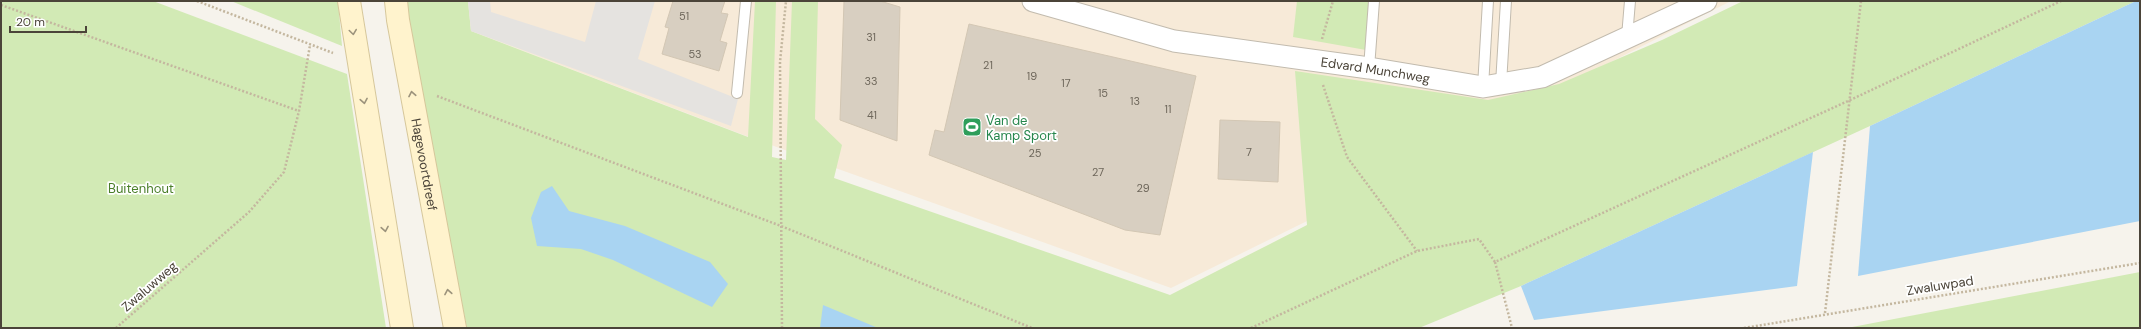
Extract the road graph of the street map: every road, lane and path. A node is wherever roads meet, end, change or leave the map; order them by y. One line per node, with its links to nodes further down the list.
1 (197, 1): 17 (path)
2 (349, 1): 19 (main road, one-way to 19)
3 (396, 1): 21 (main road, Hagevoortdreef)
4 (746, 1): 23 (lane)
5 (786, 1): 26 (path)
6 (1033, 1): 18 (street, Edvard Munchweg)
7 (1333, 1): 18 (path)
8 (1374, 1): 20 (lane)
9 (1488, 1): 22 (lane)
10 (1506, 1): 22 (lane)
11 (1630, 1): 16 (lane)
12 (1706, 1): 16 (street, Edvard Munchweg)
13 (1861, 1): 24 (path)
14 (2061, 1): 24 (path)
15 (1, 5): 25 (path)
16 (1627, 37): 22 (street, Edvard Munchweg)
17 (310, 45): 19 (path); 25 (path, Zwaluwweg)
18 (1315, 60): 20 (street, Edvard Munchweg); 27 (path)
19 (357, 62): 32 (main road, one-way to 32)
20 (1369, 68): 22 (street, Edvard Munchweg)
21 (410, 82): 26 (path); 33 (main road, Hagevoortdreef, one-way to 21)
22 (1492, 86)
23 (737, 93)
24 (1848, 101): 28 (path); 30 (path)
25 (299, 111): 31 (path, Zwaluwweg)
26 (780, 226): 34 (path); 35 (path)
27 (1417, 251): 28 (path); 36 (path)
28 (1495, 262): 37 (path)
29 (2140, 263): 30 (path, Zwaluwpad)
30 (1825, 313): 38 (path, Zwaluwpad)
31 (116, 328)
32 (402, 328)
33 (455, 328)
34 (782, 328)
35 (1032, 328)
36 (1251, 328)
37 (1512, 328)
38 (1744, 328)

